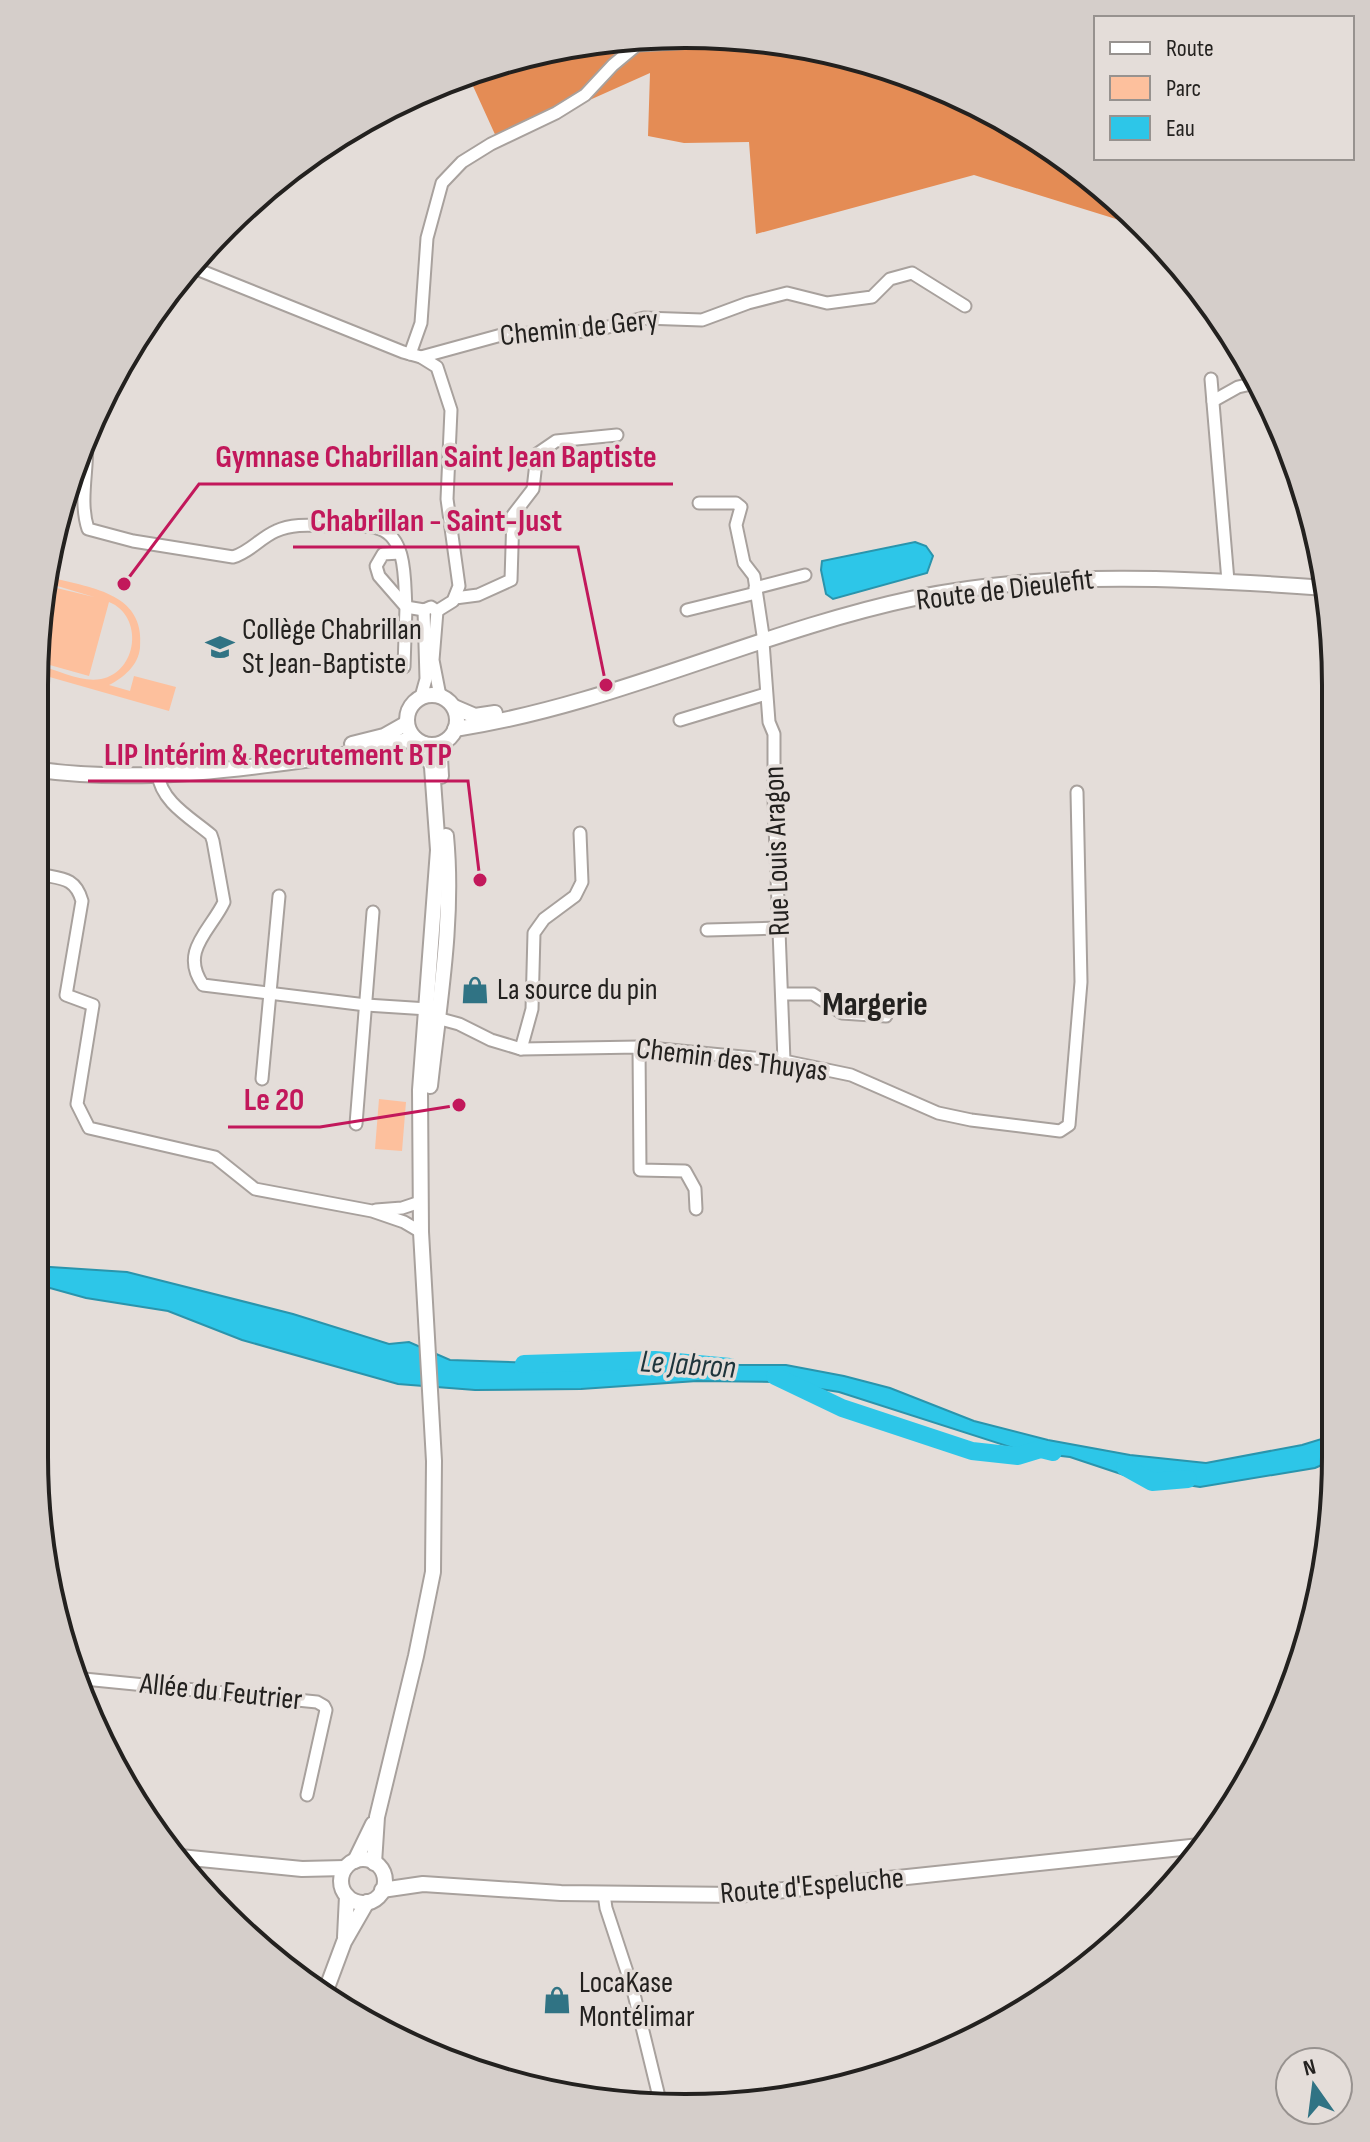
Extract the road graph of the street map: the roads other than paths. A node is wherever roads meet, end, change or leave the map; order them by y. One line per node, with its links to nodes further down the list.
1 (631, 50): 4 (street)
2 (201, 271): 4 (street)
3 (965, 306): 4 (street, Chemin de Gery)
4 (416, 356): 16 (street)
5 (1211, 379): 7 (street)
6 (1247, 385): 7 (street)
7 (1213, 401): 13 (street)
8 (617, 435): 16 (street)
9 (87, 466): 11 (street)
10 (699, 503): 15 (street, Rue Louis Aragon)
11 (400, 553): 17 (street); 17 (street)
12 (805, 575): 15 (street)
13 (1228, 581): 14 (main road, Route de Dieulefit); 21 (main road, Route de Dieulefit)
14 (1314, 587)
15 (755, 590): 19 (street); 21 (street, Rue Louis Aragon)
16 (455, 598): 20 (street)
17 (406, 607): 18 (street); 23 (street)
18 (424, 610): 20 (street); 26 (street)
19 (687, 610)
20 (437, 611): 25 (street)
21 (763, 642): 22 (main road, Route de Dieulefit); 24 (street, Rue Louis Aragon)
22 (693, 664): 27 (main road, Route de Dieulefit); 30 (main road, Route de Dieulefit)
23 (404, 667)
24 (766, 694): 28 (street); 41 (street, Rue Louis Aragon)
25 (440, 696): 26 (main road); 27 (main road)
26 (421, 697): 29 (main road)
27 (454, 707): 30 (main road)
28 (680, 720)
29 (407, 723): 31 (main road); 34 (main road)
30 (450, 735): 31 (main road); 46 (main road)
31 (420, 742): 34 (main road); 46 (main road)
32 (48, 764): 35 (main road)
33 (48, 771): 35 (main road)
34 (158, 774): 35 (main road); 43 (street, Chemin des Thuyas)
35 (106, 775)
36 (1077, 792): 50 (street, Chemin des Thuyas)
37 (580, 833): 49 (street)
38 (48, 876): 55 (street)
39 (279, 896): 43 (street)
40 (373, 912): 45 (street)
41 (779, 928): 42 (street); 44 (street, Rue Louis Aragon)
42 (707, 930)
43 (270, 994): 45 (street, Chemin des Thuyas); 51 (street)
44 (783, 994): 47 (street); 50 (street, Rue Louis Aragon)
45 (366, 1005): 46 (street, Chemin des Thuyas); 52 (street)
46 (433, 1014): 49 (street, Chemin des Thuyas); 53 (main road)
47 (886, 1016)
48 (639, 1047): 49 (street, Chemin des Thuyas); 50 (street, Chemin des Thuyas); 54 (street)
49 (521, 1049)
50 (784, 1061)
51 (262, 1079)
52 (356, 1124)
53 (420, 1202): 55 (street); 56 (main road)
54 (696, 1209)
55 (372, 1211): 56 (street)
56 (421, 1232): 59 (main road)
57 (88, 1679): 58 (street, Allée du Feutrier)
58 (307, 1795)
59 (377, 1817): 62 (main road); 63 (main road)
60 (1188, 1847): 68 (main road, Route d'Espeluche)
61 (191, 1858): 64 (main road)
62 (350, 1864): 63 (main road); 64 (main road); 67 (main road)
63 (379, 1868): 65 (main road, Route d'Espeluche); 66 (main road)
64 (302, 1869): 67 (main road)
65 (423, 1884): 66 (main road, Route d'Espeluche); 68 (main road, Route d'Espeluche)
66 (382, 1890): 69 (main road)
67 (344, 1892): 69 (main road); 70 (main road)
68 (604, 1894): 72 (street)
69 (367, 1902): 70 (main road)
70 (344, 1942): 71 (main road)
71 (328, 1985)
72 (658, 2093)

